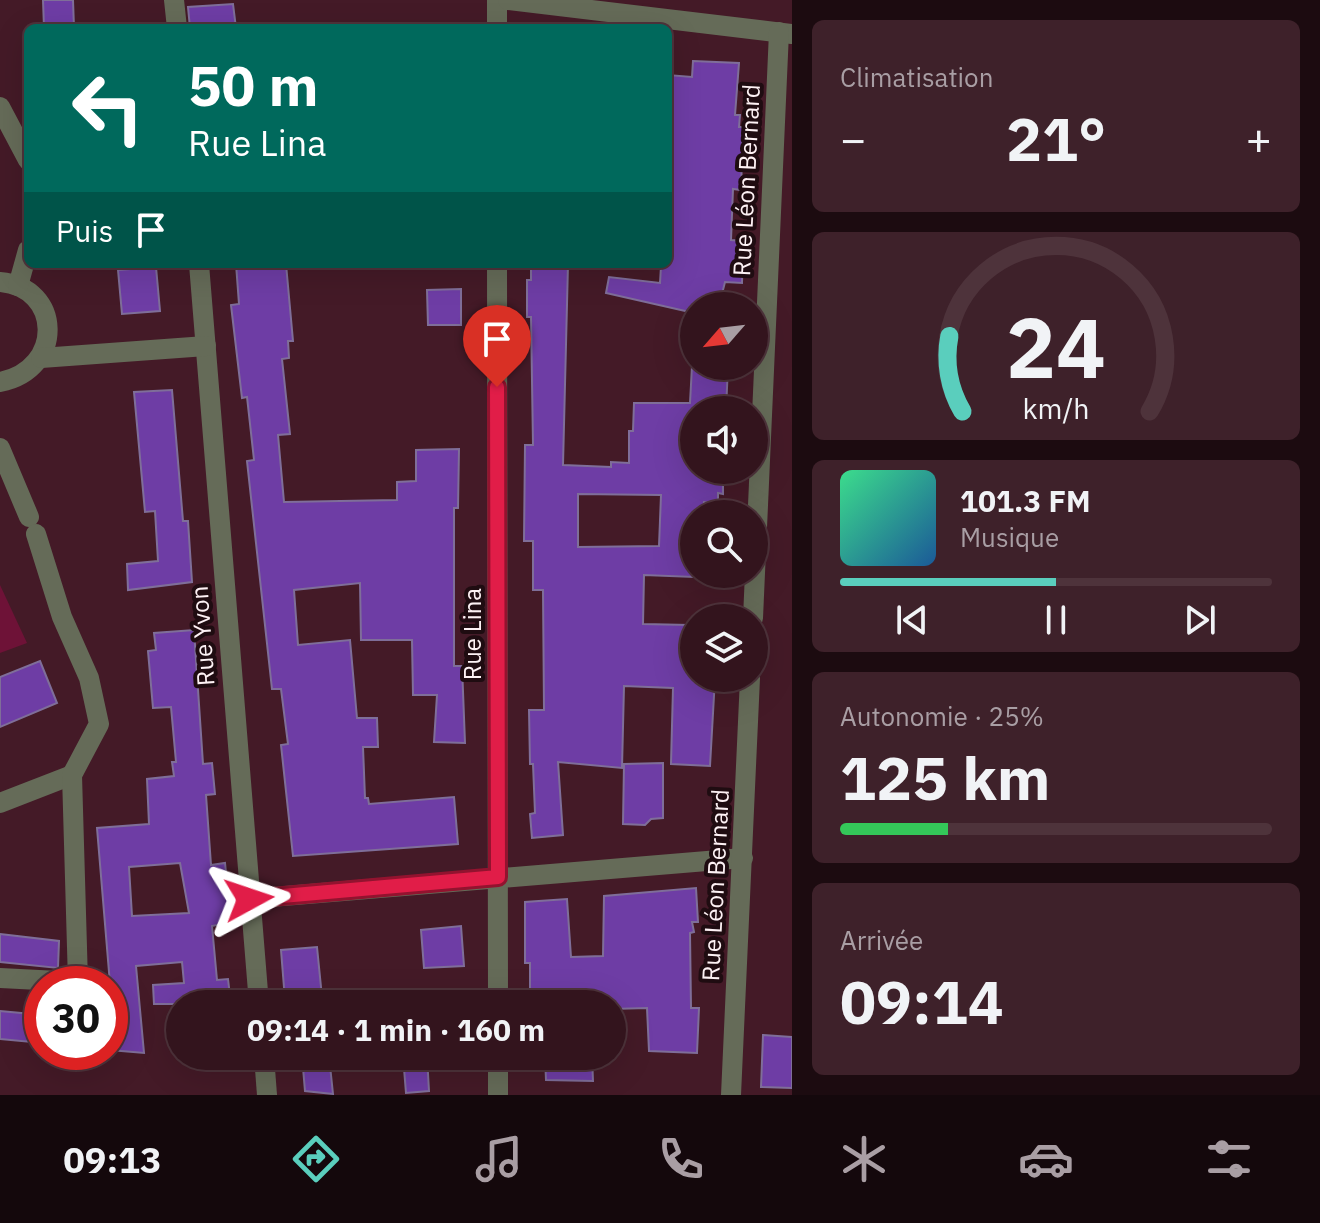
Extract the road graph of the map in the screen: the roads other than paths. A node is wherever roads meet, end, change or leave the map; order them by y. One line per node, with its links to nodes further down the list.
1 (174, 0): 4 (street)
2 (497, 0): 5 (street)
3 (508, 0): 6 (street)
4 (177, 24)
5 (497, 24)
6 (785, 33): 17 (street, Rue Léon Bernard)
7 (0, 107): 8 (street)
8 (24, 152)
9 (24, 257): 12 (street)
10 (199, 268): 13 (street, Rue Yvon)
11 (497, 268): 22 (street, Rue Lina)
12 (9, 284): 14 (street)
13 (206, 346): 14 (street); 23 (street, Rue Yvon)
14 (41, 358): 15 (street)
15 (0, 382)
16 (0, 448): 19 (street)
17 (754, 604)
18 (749, 692): 21 (street, Rue Léon Bernard)
19 (72, 775): 20 (street); 24 (street)
20 (0, 803)
21 (743, 858): 22 (street); 31 (street, Rue Léon Bernard)
22 (498, 877): 23 (street); 26 (street, Rue Lina)
23 (249, 899): 25 (street, Rue Yvon)
24 (0, 978)
25 (258, 990)
26 (498, 990)
27 (265, 1070): 29 (street)
28 (498, 1070): 30 (street)
29 (267, 1095)
30 (498, 1095)
31 (731, 1095)

